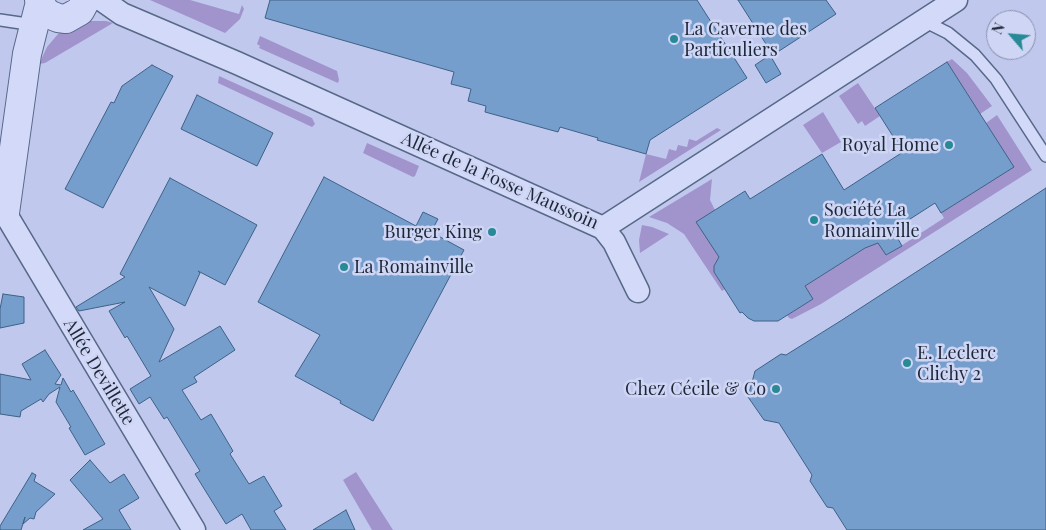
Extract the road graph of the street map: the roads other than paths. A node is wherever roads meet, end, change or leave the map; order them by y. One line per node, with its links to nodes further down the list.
1 (956, 0): 4 (street, Allée de la Fosse Maussoin)
2 (63, 8): 3 (lane); 6 (street); 7 (street, Allée de la Fosse Maussoin)
3 (0, 20)
4 (924, 21): 5 (lane); 7 (street, Allée de la Fosse Maussoin)
5 (1046, 156)
6 (4, 206): 9 (street, Allée Devillette)
7 (603, 228): 8 (street)
8 (638, 291)
9 (194, 530)

